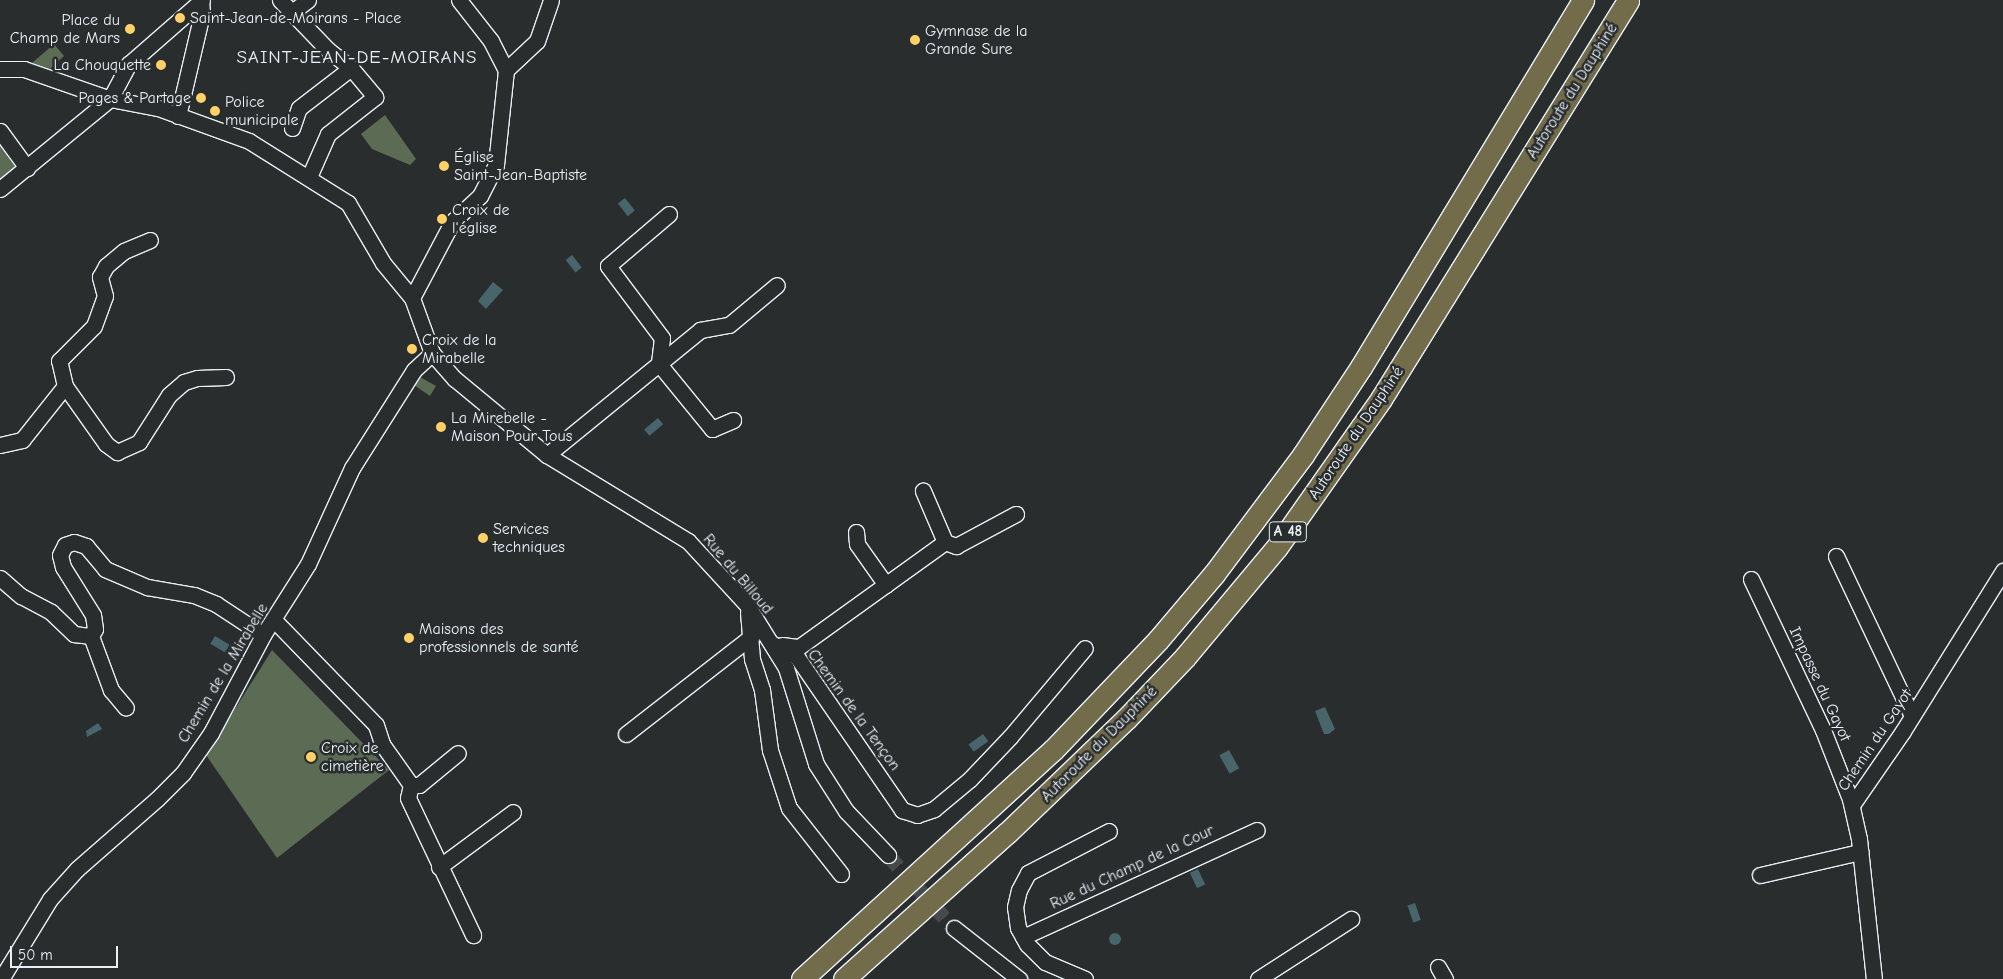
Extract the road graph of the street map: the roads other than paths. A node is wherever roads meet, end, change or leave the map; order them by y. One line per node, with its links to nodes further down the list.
1 (201, 0): 12 (street); 13 (street)
2 (280, 0): 8 (street)
3 (308, 0): 8 (street)
4 (459, 0): 11 (street)
5 (551, 0): 11 (street)
6 (1582, 0): 65 (highway, Autoroute du Dauphiné / A 48)
7 (1628, 0): 66 (highway, Autoroute du Dauphiné / A 48)
8 (292, 12): 9 (street)
9 (351, 68): 14 (street); 17 (street)
10 (0, 69): 12 (street)
11 (506, 70): 22 (street)
12 (110, 99): 13 (street); 16 (street)
13 (178, 116): 17 (street)
14 (292, 128)
15 (0, 131): 16 (street)
16 (27, 168): 18 (street)
17 (309, 176): 22 (street)
18 (0, 189)
19 (669, 214): 24 (street)
20 (150, 240): 26 (street)
21 (777, 285): 24 (street)
22 (412, 298): 23 (street)
23 (432, 353): 29 (street); 40 (street, Chemin de la Mirabelle)
24 (659, 364): 27 (street); 29 (street)
25 (226, 377): 26 (street)
26 (64, 386): 28 (street)
27 (733, 420)
28 (0, 445)
29 (548, 455): 39 (street, Rue du Billoud)
30 (923, 492): 33 (street)
31 (1016, 514): 33 (street)
32 (856, 532): 38 (street)
33 (945, 542): 38 (street, Chemin de la Tençon)
34 (1836, 556): 47 (street)
35 (2003, 571): 47 (street, Chemin du Gayot)
36 (0, 578): 42 (street)
37 (1751, 579): 51 (street, Impasse du Gayot)
38 (886, 585): 44 (street, Chemin de la Tençon)
39 (747, 605): 43 (street); 44 (street, Rue du Billoud)
40 (274, 620): 41 (street, Chemin de la Mirabelle); 50 (street)
41 (263, 635): 42 (street); 64 (street, Chemin de la Mirabelle)
42 (91, 636): 46 (street)
43 (752, 636): 48 (street); 58 (street)
44 (773, 644): 45 (street, Chemin de la Tençon); 56 (street, Rue du Billoud)
45 (1084, 648)
46 (126, 708)
47 (1912, 716): 51 (street, Chemin du Gayot)
48 (626, 734)
49 (458, 753): 50 (street)
50 (411, 784): 57 (street)
51 (1852, 805): 55 (street, Chemin du Gayot)
52 (513, 812): 57 (street)
53 (1257, 830): 63 (street, Rue du Champ de la Cour)
54 (1110, 831): 63 (street)
55 (1860, 852): 59 (street); 70 (street, Chemin du Gayot)
56 (888, 855)
57 (439, 867): 62 (street)
58 (841, 874)
59 (1760, 875)
60 (1351, 919): 69 (street)
61 (954, 928): 67 (street)
62 (473, 935)
63 (1023, 937): 68 (street)
64 (1, 979)
65 (802, 979)
66 (844, 979)
67 (1019, 979)
68 (1085, 979)
69 (1258, 979)
70 (1874, 979)

